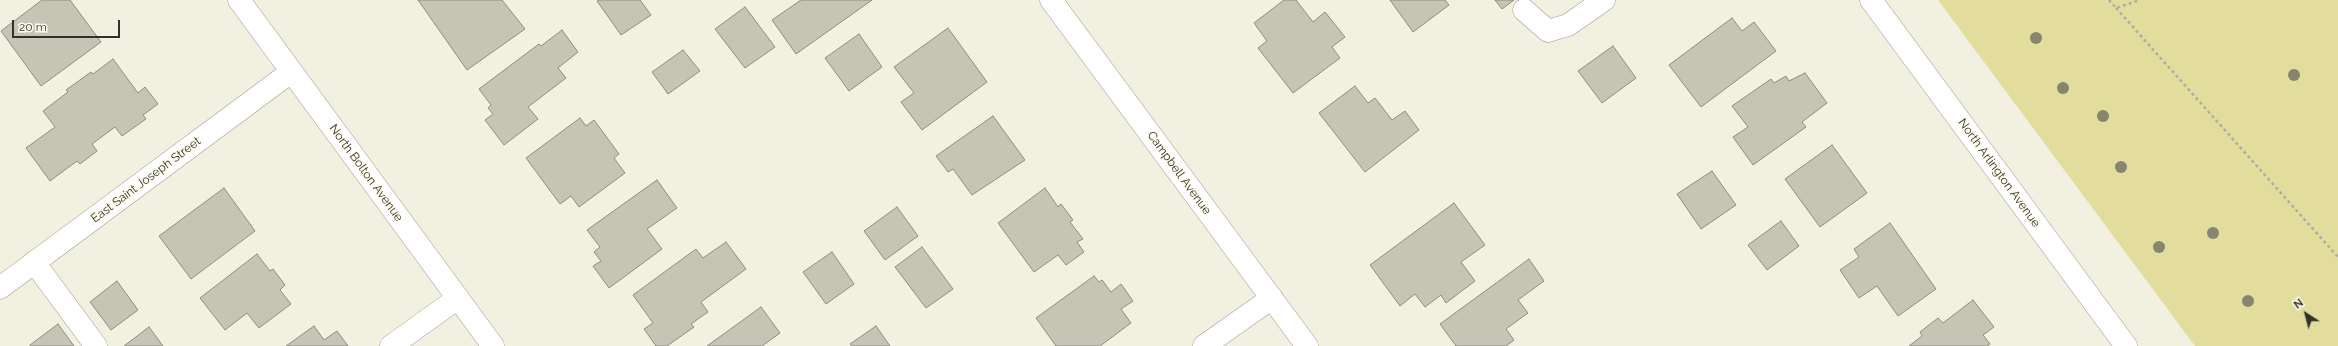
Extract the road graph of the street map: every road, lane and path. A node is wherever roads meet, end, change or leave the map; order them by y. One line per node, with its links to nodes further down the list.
1 (239, 0): 9 (street, North Bolton Avenue)
2 (1051, 0): 14 (street, Campbell Avenue)
3 (1604, 0): 8 (street)
4 (1871, 0): 20 (street, North Arlington Avenue)
5 (2108, 0): 7 (path)
6 (2140, 0): 7 (path)
7 (2116, 8): 10 (path)
8 (1524, 10)
9 (291, 72): 11 (street, East Saint Joseph Street); 13 (street, North Bolton Avenue)
10 (2338, 257)
11 (34, 262): 12 (street, East Saint Joseph Street); 15 (street)
12 (0, 288)
13 (458, 298): 16 (street); 17 (street, North Bolton Avenue)
14 (1272, 298): 18 (street); 19 (street, Campbell Avenue)
15 (96, 346)
16 (391, 346)
17 (493, 346)
18 (1204, 346)
19 (1307, 346)
20 (2126, 346)

